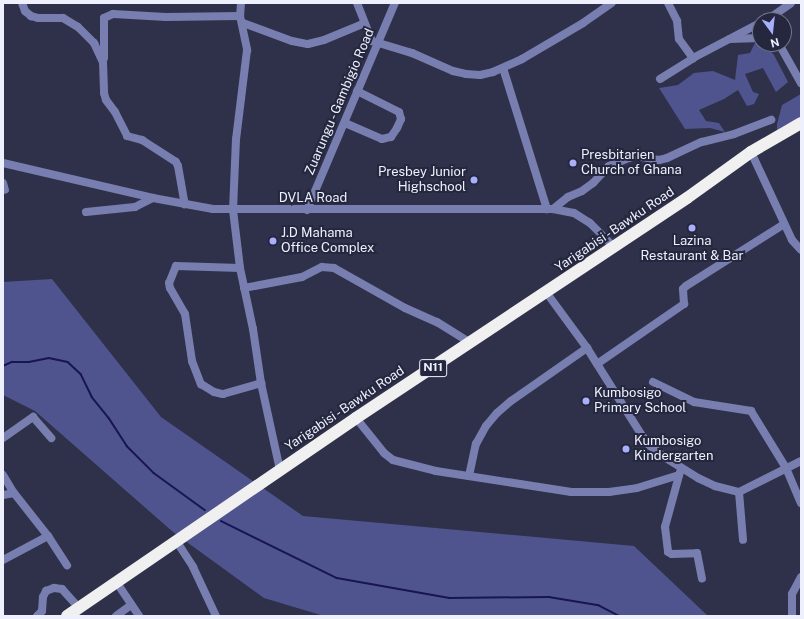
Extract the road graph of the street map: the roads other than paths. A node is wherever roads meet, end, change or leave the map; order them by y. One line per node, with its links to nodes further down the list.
1 (22, 3): 17 (street)
2 (241, 3): 9 (street)
3 (357, 3): 10 (street)
4 (396, 3): 14 (street, Zuarungu - Gambigio Road)
5 (612, 3): 18 (street)
6 (668, 3): 16 (street)
7 (792, 3): 8 (street)
8 (779, 12)
9 (242, 19): 10 (street); 17 (street); 30 (street)
10 (365, 23): 14 (street)
11 (752, 27): 12 (street)
12 (729, 38): 13 (street); 16 (street)
13 (752, 38)
14 (378, 42): 18 (street); 21 (street, Zuarungu - Gambigio Road)
15 (784, 52): 20 (street)
16 (693, 58): 19 (street)
17 (104, 62): 28 (street)
18 (503, 68): 29 (street)
19 (660, 79)
20 (801, 83)
21 (358, 91): 23 (street, Zuarungu - Gambigio Road); 23 (street)
22 (771, 120): 29 (street)
23 (345, 123): 31 (street, Zuarungu - Gambigio Road)
24 (801, 123): 25 (highway, Yarigabisi - Bawku Road / N11)
25 (751, 152): 33 (street); 34 (highway, Yarigabisi - Bawku Road / N11)
26 (3, 162): 27 (street, DVLA Road)
27 (153, 198): 28 (street, DVLA Road); 32 (street)
28 (185, 204): 30 (street, DVLA Road)
29 (550, 209): 31 (street, DVLA Road); 34 (street, DVLA Road)
30 (233, 210): 31 (street, DVLA Road); 36 (street)
31 (307, 210)
32 (86, 212)
33 (784, 224): 35 (street); 41 (street)
34 (614, 248): 38 (highway, Yarigabisi - Bawku Road / N11)
35 (801, 250)
36 (240, 268): 37 (street); 43 (street)
37 (244, 288): 39 (street); 43 (street)
38 (546, 292): 39 (highway, Yarigabisi - Bawku Road / N11); 40 (street)
39 (470, 343): 44 (highway, Yarigabisi - Bawku Road / N11)
40 (587, 348): 41 (street); 52 (street)
41 (597, 364): 50 (street)
42 (653, 382): 48 (street)
43 (261, 383): 49 (street)
44 (356, 418): 49 (highway, Yarigabisi - Bawku Road / N11); 52 (street)
45 (3, 438): 46 (street)
46 (51, 438)
47 (801, 461): 48 (street)
48 (786, 468): 53 (street); 56 (street)
49 (280, 470): 59 (highway, Yarigabisi - Bawku Road / N11)
50 (680, 471): 52 (street); 53 (street); 63 (street)
51 (3, 475): 54 (street)
52 (469, 476)
53 (739, 492): 58 (street)
54 (14, 493): 55 (street); 57 (street)
55 (3, 495)
56 (801, 503)
57 (48, 536): 60 (street); 61 (street)
58 (743, 540)
59 (177, 542): 64 (highway, Yarigabisi - Bawku Road / N11); 71 (street)
60 (3, 560)
61 (67, 565)
62 (801, 577): 72 (street)
63 (702, 579)
64 (117, 583): 65 (street); 66 (highway, Yarigabisi - Bawku Road / N11)
65 (131, 604): 69 (street); 70 (street)
66 (79, 608): 67 (street); 68 (highway, Yarigabisi - Bawku Road / N11)
67 (42, 614)
68 (67, 616)
69 (116, 616)
70 (138, 616)
71 (216, 616)
72 (792, 616)

